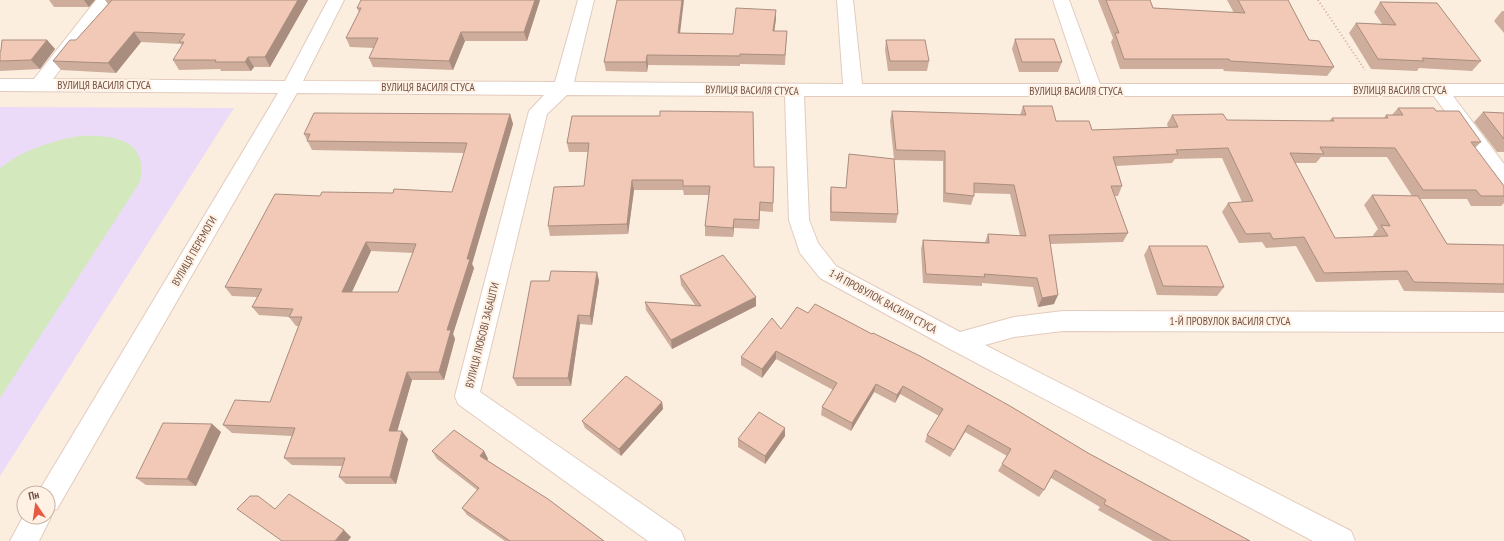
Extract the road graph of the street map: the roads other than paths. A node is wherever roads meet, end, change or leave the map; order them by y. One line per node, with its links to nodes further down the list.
1 (105, 0): 7 (street)
2 (336, 0): 8 (street, ВУЛИЦЯ ПЕРЕМОГИ)
3 (586, 0): 9 (street)
4 (845, 0): 11 (street)
5 (1061, 0): 14 (street)
6 (0, 85): 7 (street, ВУЛИЦЯ ВАСИЛЯ СТУСА)
7 (39, 85): 8 (street, ВУЛИЦЯ ВАСИЛЯ СТУСА)
8 (291, 87): 9 (street, ВУЛИЦЯ ВАСИЛЯ СТУСА); 18 (street, ВУЛИЦЯ ПЕРЕМОГИ)
9 (564, 88): 10 (street, ВУЛИЦЯ ВАСИЛЯ СТУСА); 21 (street, ВУЛИЦЯ ЛЮБОВІ ЗАБАШТИ)
10 (794, 90): 11 (street, ВУЛИЦЯ ВАСИЛЯ СТУСА); 17 (street, 1-Й ПРОВУЛОК ВАСИЛЯ СТУСА)
11 (853, 90): 14 (street, ВУЛИЦЯ ВАСИЛЯ СТУСА)
12 (1439, 90): 13 (street, ВУЛИЦЯ ВАСИЛЯ СТУСА); 14 (street, ВУЛИЦЯ ВАСИЛЯ СТУСА); 15 (street)
13 (1504, 90)
14 (1092, 91)
15 (1504, 179)
16 (1504, 322): 17 (street, 1-Й ПРОВУЛОК ВАСИЛЯ СТУСА)
17 (958, 342): 22 (street, 1-Й ПРОВУЛОК ВАСИЛЯ СТУСА)
18 (56, 486)
19 (33, 525): 20 (street)
20 (24, 541)
21 (671, 541)
22 (1341, 541)

